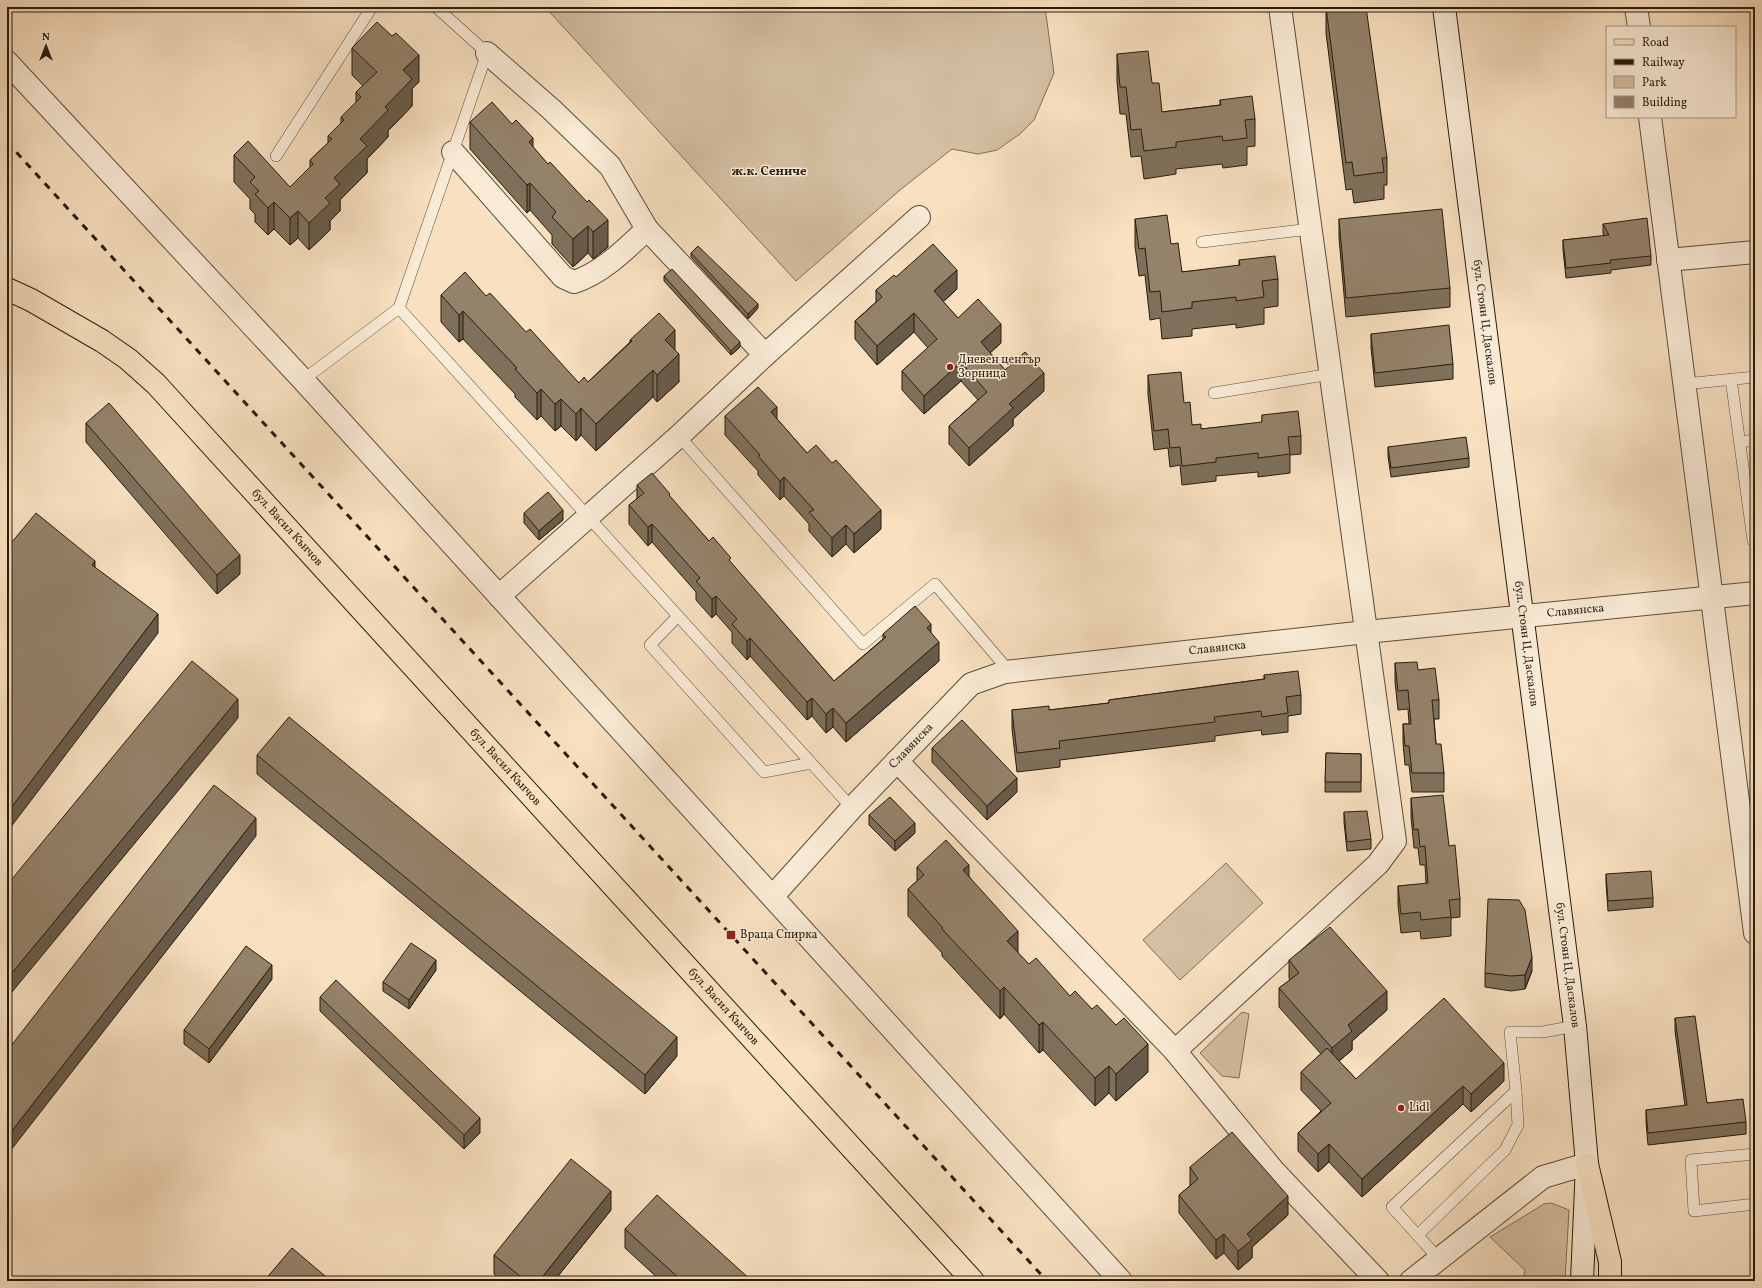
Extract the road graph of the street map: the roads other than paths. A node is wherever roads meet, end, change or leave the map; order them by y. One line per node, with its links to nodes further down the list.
1 (372, 7): 11 (lane)
2 (436, 7): 7 (lane)
3 (1280, 7): 14 (street)
4 (1444, 7): 37 (street, бул. Стоян Ц. Даскалов)
5 (1636, 7): 6 (street)
6 (1639, 26)
7 (488, 53): 10 (lane); 13 (street)
8 (7, 62): 24 (street)
9 (1650, 118): 17 (street)
10 (453, 152): 13 (street); 19 (lane)
11 (276, 156)
12 (919, 218): 20 (street)
13 (647, 229): 20 (street)
14 (1310, 229): 15 (lane); 21 (street)
15 (1202, 242)
16 (1755, 252): 17 (street)
17 (1668, 260): 25 (street)
18 (7, 289): 53 (main road, бул. Васил Кънчов)
19 (399, 308): 24 (lane); 31 (lane)
20 (764, 355): 27 (street)
21 (1331, 374): 26 (lane); 38 (street)
22 (1755, 376): 23 (lane)
23 (1731, 379): 25 (lane); 29 (lane)
24 (303, 380): 34 (street)
25 (1684, 384): 35 (street)
26 (1214, 393)
27 (679, 436): 31 (street); 39 (lane)
28 (1755, 440): 29 (lane)
29 (1740, 442): 30 (lane)
30 (1751, 492): 32 (lane)
31 (588, 517): 34 (street); 36 (lane)
32 (1755, 540)
33 (1755, 593): 35 (street, Славянска)
34 (499, 596): 43 (street)
35 (1711, 598): 37 (street, Славянска); 44 (street)
36 (678, 616): 41 (lane); 41 (lane)
37 (1523, 617): 38 (street, Славянска); 45 (street, бул. Стоян Ц. Даскалов)
38 (1366, 632): 39 (street, Славянска); 46 (street)
39 (1009, 672): 40 (street, Славянска)
40 (897, 761): 42 (street, Славянска); 46 (street)
41 (811, 763): 42 (lane)
42 (852, 808): 43 (street, Славянска)
43 (772, 896): 54 (street)
44 (1755, 933)
45 (1575, 1026): 47 (lane); 49 (street, бул. Стоян Ц. Даскалов)
46 (1175, 1051): 55 (street)
47 (1516, 1091): 51 (lane); 51 (lane)
48 (1755, 1154): 50 (lane)
49 (1587, 1164): 52 (street); 57 (street, бул. Стоян Ц. Даскалов); 58 (main road)
50 (1755, 1204)
51 (1418, 1235): 52 (lane)
52 (1439, 1259): 56 (street)
53 (973, 1281)
54 (1121, 1281)
55 (1378, 1281)
56 (1411, 1281)
57 (1582, 1281)
58 (1610, 1281)

